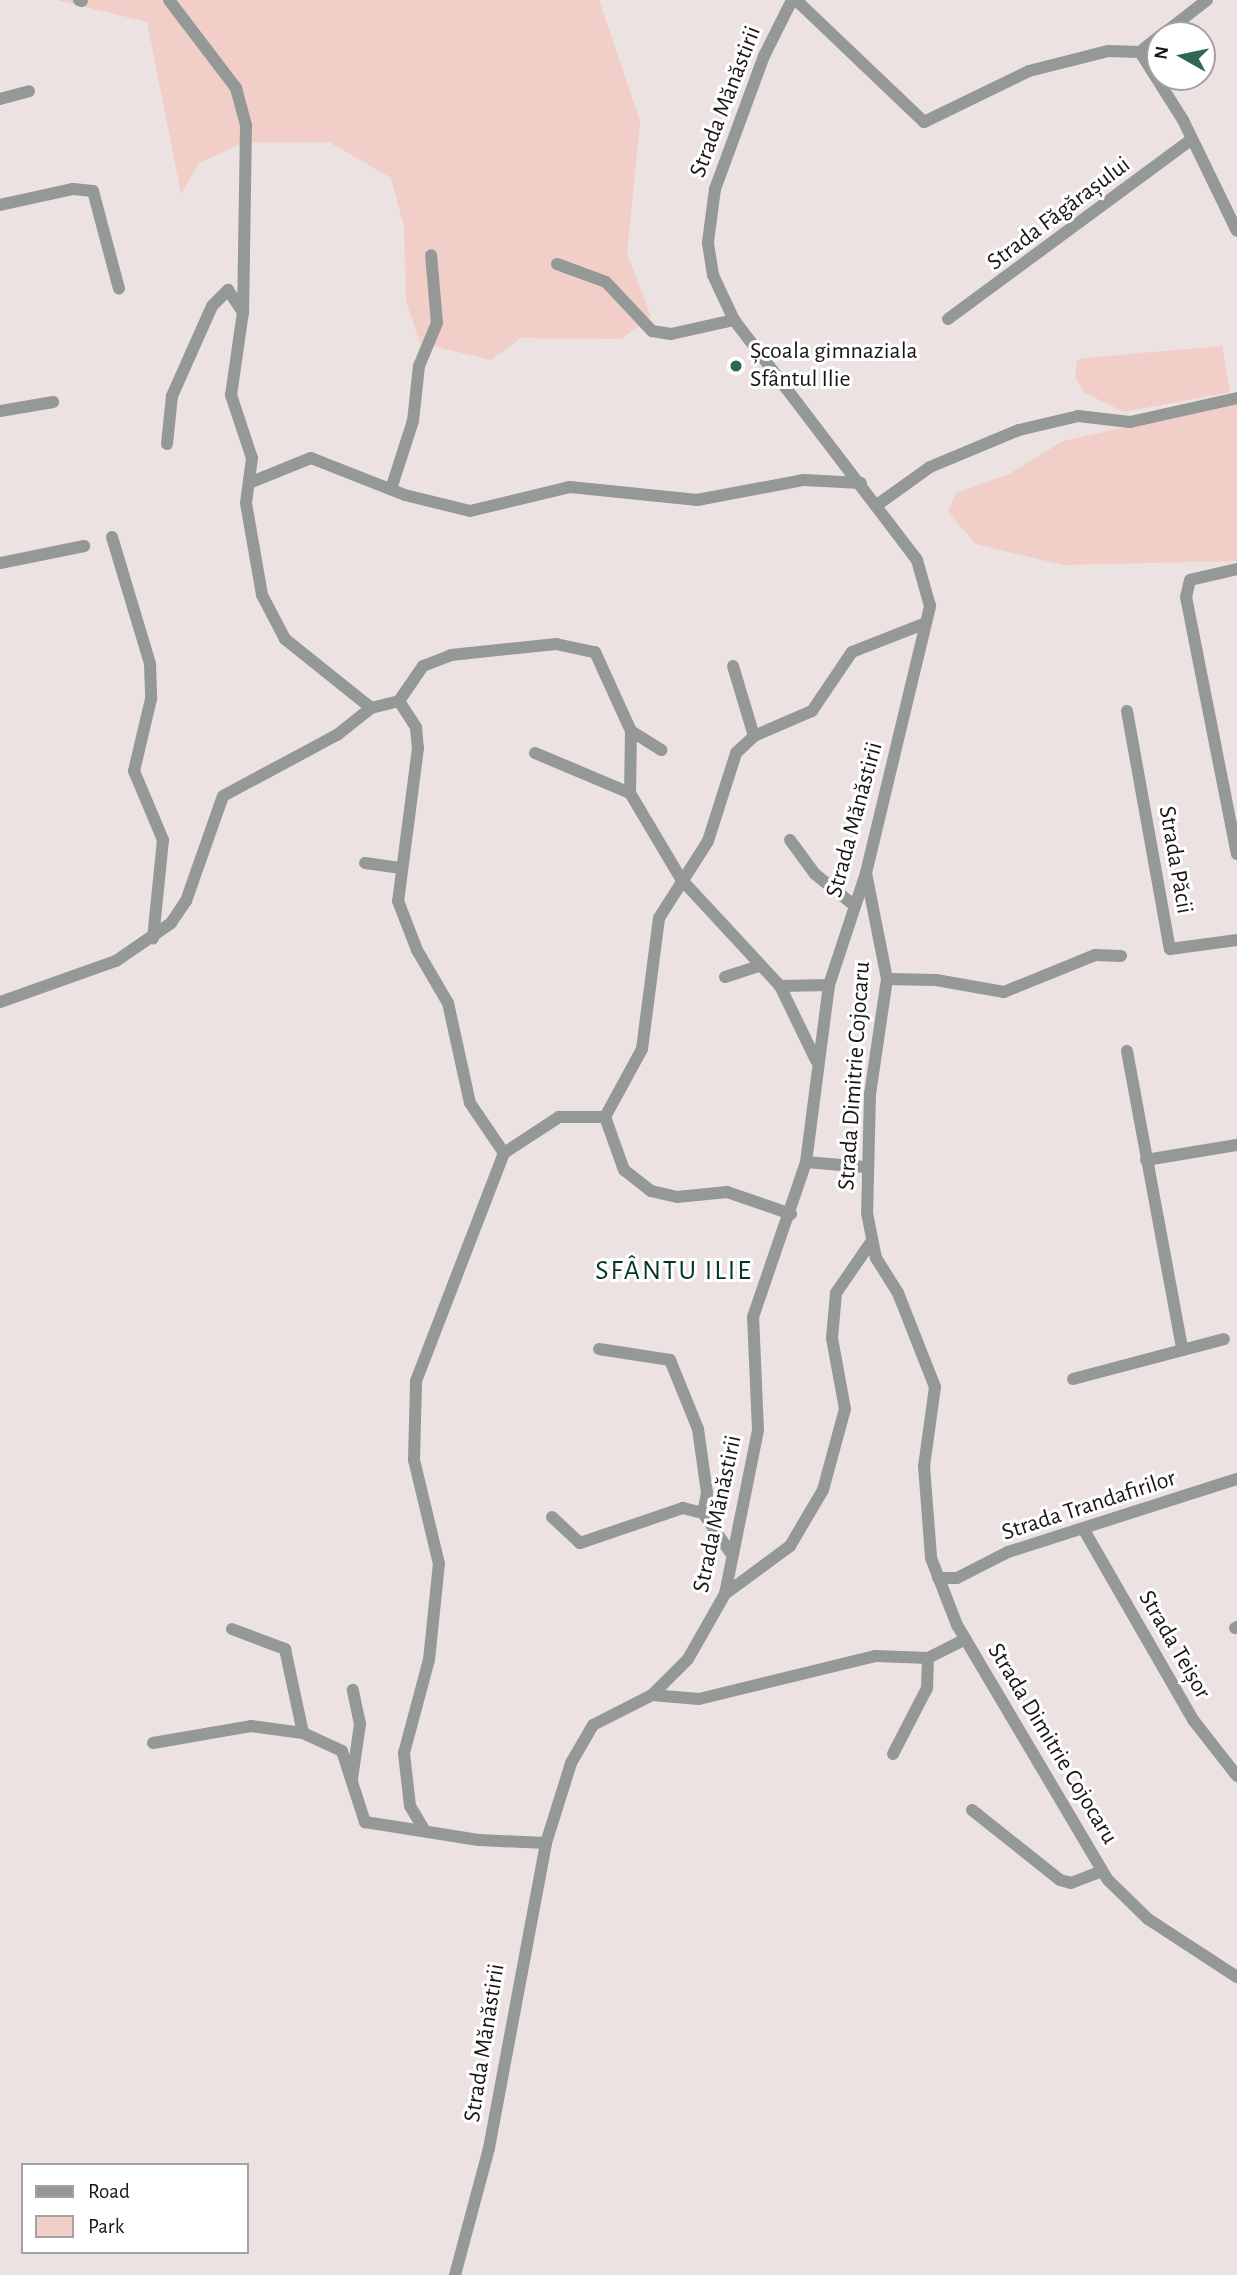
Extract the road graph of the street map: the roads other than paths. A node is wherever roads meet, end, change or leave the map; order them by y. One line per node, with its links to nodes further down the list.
1 (169, 0): 15 (street)
2 (794, 0): 6 (street); 17 (street, Strada Mănăstirii)
3 (1207, 0): 4 (street)
4 (1180, 21)
5 (1146, 47): 6 (street)
6 (1140, 52): 9 (street)
7 (29, 91): 8 (street)
8 (0, 99)
9 (1192, 139): 11 (street); 16 (street, Strada Făgărașului)
10 (0, 205): 14 (street)
11 (1235, 224)
12 (431, 255): 24 (street)
13 (557, 264): 17 (street)
14 (119, 289)
15 (243, 312): 21 (street); 22 (street)
16 (948, 319)
17 (734, 320): 23 (street, Strada Mănăstirii)
18 (1237, 398): 25 (street)
19 (52, 402): 20 (street)
20 (0, 411)
21 (167, 444)
22 (249, 483): 24 (street); 33 (street)
23 (861, 483): 24 (street); 25 (street, Strada Mănăstirii)
24 (391, 489)
25 (877, 505): 30 (street, Strada Mănăstirii)
26 (112, 537): 47 (street)
27 (84, 546): 28 (street)
28 (0, 563)
29 (1237, 569): 41 (street)
30 (926, 623): 36 (street); 44 (street, Strada Mănăstirii)
31 (733, 666): 36 (street)
32 (399, 701): 33 (street); 35 (street); 43 (street)
33 (371, 708): 47 (street)
34 (1127, 710): 48 (street, Strada Păcii)
35 (631, 731): 37 (street); 39 (street)
36 (754, 736): 45 (street)
37 (662, 750)
38 (535, 753): 39 (street)
39 (630, 793): 45 (street)
40 (790, 840): 46 (street)
41 (1237, 854)
42 (365, 863): 43 (street)
43 (400, 868): 60 (street)
44 (866, 873): 46 (street, Strada Mănăstirii); 52 (street, Strada Dimitrie Cojocaru)
45 (681, 878): 50 (street); 58 (street)
46 (855, 906): 53 (street, Strada Mănăstirii)
47 (153, 938): 55 (street)
48 (1237, 940)
49 (1121, 956): 52 (street)
50 (759, 966): 51 (street); 54 (street)
51 (725, 977)
52 (887, 979): 63 (street, Strada Dimitrie Cojocaru)
53 (829, 985): 54 (street); 57 (street, Strada Mănăstirii)
54 (780, 986): 57 (street)
55 (0, 1002)
56 (1127, 1051): 61 (street)
57 (817, 1064): 62 (street, Strada Mănăstirii)
58 (605, 1117): 60 (street); 64 (street)
59 (1237, 1145): 61 (street)
60 (504, 1153): 90 (street)
61 (1146, 1160): 67 (street)
62 (806, 1163): 63 (street); 64 (street, Strada Mănăstirii)
63 (865, 1167): 65 (street, Strada Dimitrie Cojocaru)
64 (791, 1214): 74 (street, Strada Mănăstirii)
65 (871, 1242): 75 (street, Strada Dimitrie Cojocaru); 77 (street)
66 (1224, 1339): 67 (street)
67 (1182, 1348): 69 (street)
68 (599, 1349): 71 (street)
69 (1073, 1378)
70 (1237, 1479): 73 (street, Strada Trandafirilor)
71 (703, 1513): 72 (street); 74 (street)
72 (552, 1517)
73 (1084, 1530): 76 (street, Strada Trandafirilor); 87 (street, Strada Teișor)
74 (730, 1552): 77 (street, Strada Mănăstirii)
75 (938, 1578): 76 (street, Strada Trandafirilor); 78 (street, Strada Dimitrie Cojocaru)
76 (957, 1578): 78 (street, Strada Trandafirilor)
77 (725, 1594): 83 (street, Strada Mănăstirii)
78 (944, 1594): 80 (street, Strada Dimitrie Cojocaru)
79 (232, 1629): 84 (street)
80 (966, 1639): 81 (street, Strada Dimitrie Cojocaru); 92 (street, Strada Dimitrie Cojocaru)
81 (928, 1658): 83 (street); 86 (street)
82 (353, 1690): 88 (street)
83 (652, 1695): 91 (street, Strada Mănăstirii)
84 (303, 1733): 85 (street); 88 (street)
85 (153, 1744)
86 (893, 1754)
87 (1237, 1776)
88 (351, 1782): 90 (street)
89 (972, 1810): 92 (street, Strada Dimitrie Cojocaru)
90 (425, 1831): 91 (street)
91 (546, 1843): 94 (street, Strada Mănăstirii)
92 (1102, 1871): 93 (street, Strada Dimitrie Cojocaru)
93 (1237, 1977)
94 (455, 2275)

